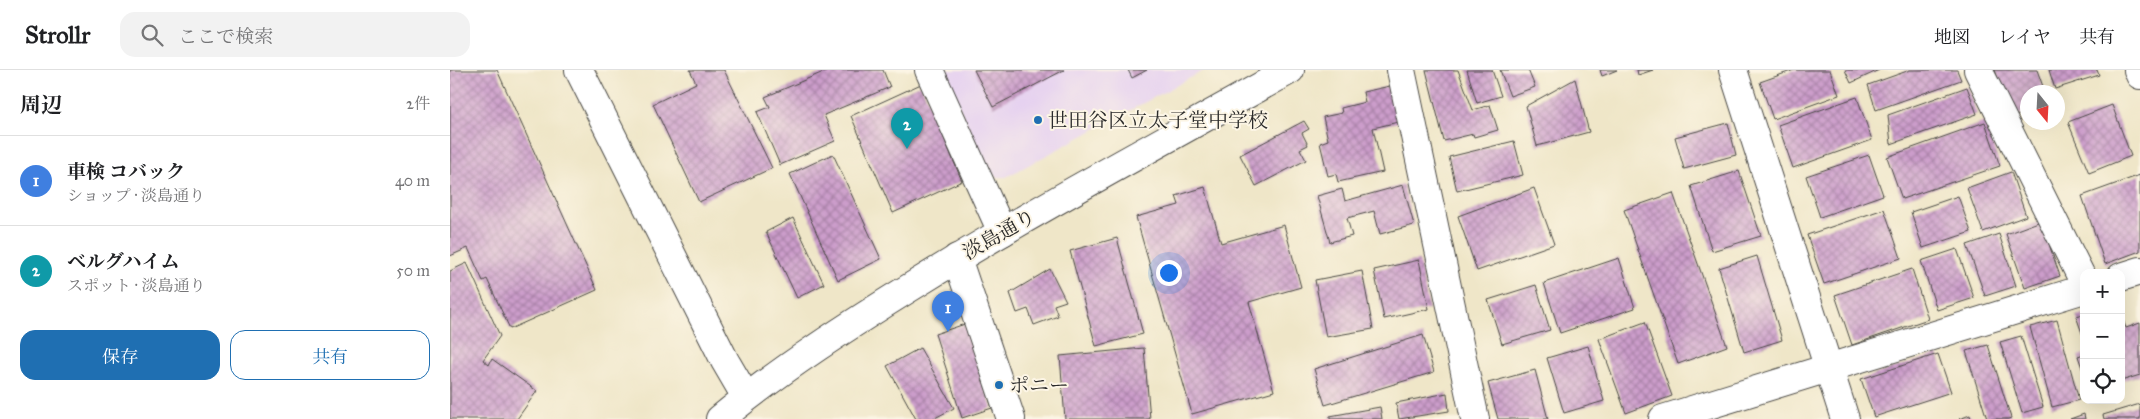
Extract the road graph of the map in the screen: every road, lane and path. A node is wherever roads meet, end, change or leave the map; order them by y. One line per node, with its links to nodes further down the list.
1 (579, 70): 16 (street)
2 (929, 70): 9 (street)
3 (1290, 70): 9 (street, 淡島通り)
4 (1401, 70): 19 (street)
5 (1733, 70): 15 (street)
6 (1978, 70): 12 (street)
7 (2138, 70): 8 (street)
8 (2140, 75)
9 (1002, 232): 10 (street, 淡島通り)
10 (958, 258): 16 (street, 淡島通り); 18 (street)
11 (2140, 271): 13 (street)
12 (2080, 274)
13 (2125, 276)
14 (2080, 290): 15 (street)
15 (1829, 368): 20 (street); 21 (street)
16 (746, 397): 17 (street, 淡島通り)
17 (720, 419)
18 (1011, 419)
19 (1475, 419)
20 (1664, 419)
21 (1845, 419)

